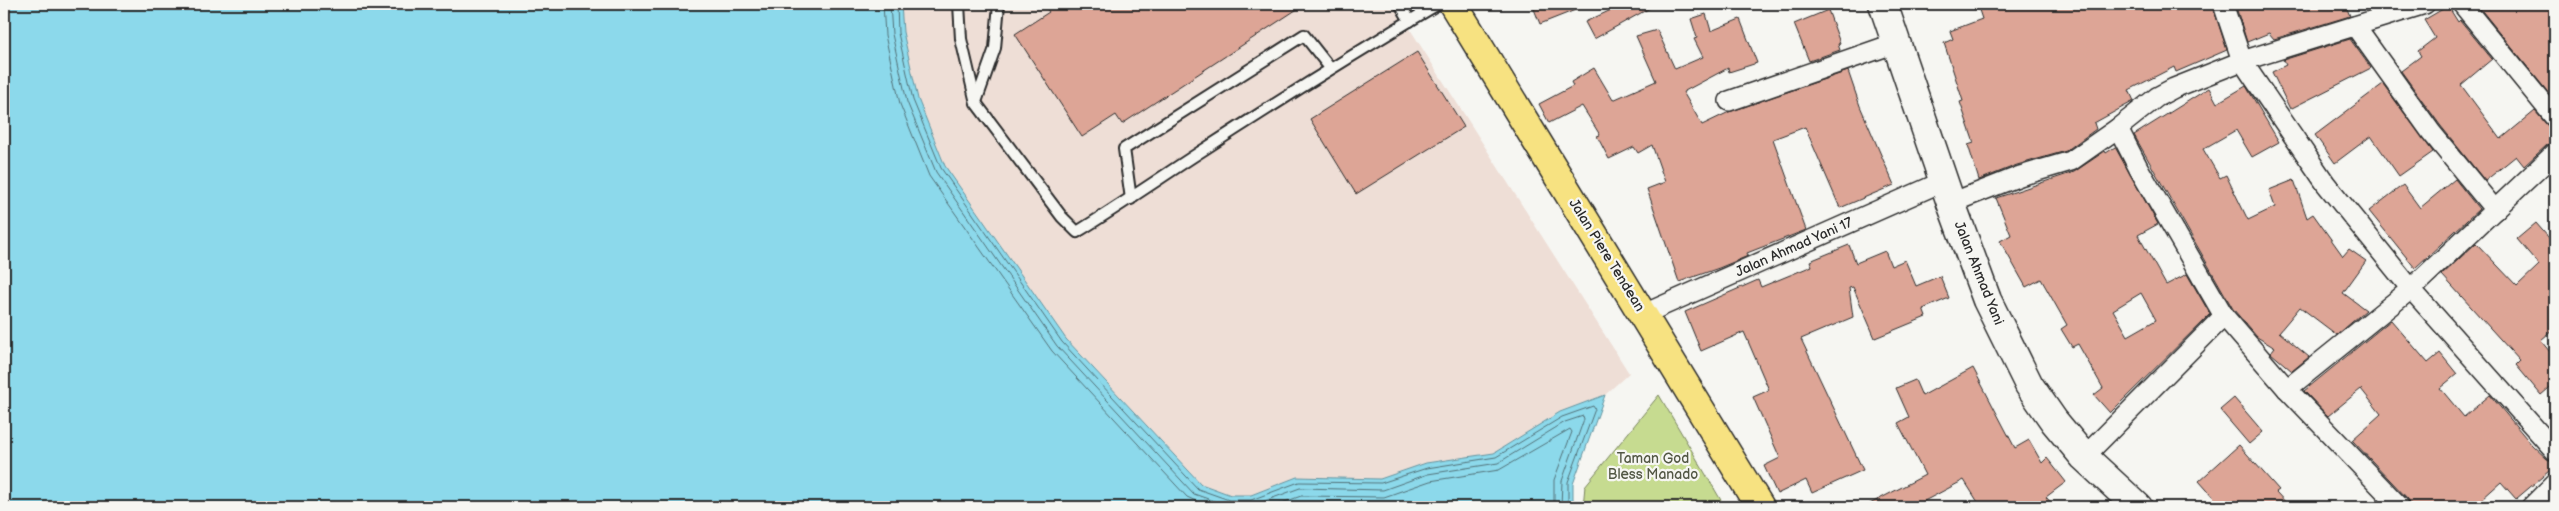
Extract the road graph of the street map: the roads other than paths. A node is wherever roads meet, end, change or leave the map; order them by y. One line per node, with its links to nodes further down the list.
1 (959, 4): 16 (lane)
2 (999, 4): 16 (lane)
3 (1400, 4): 10 (lane)
4 (1438, 4): 10 (lane)
5 (1453, 4): 24 (highway, Jalan Piere Tendean)
6 (1883, 4): 12 (main road, Jalan Ahmad Yani)
7 (2223, 4): 13 (street)
8 (2425, 4): 11 (street, Jalan Ahmad Yani 17)
9 (2462, 4): 17 (street)
10 (1410, 21): 14 (lane)
11 (2355, 26): 13 (street, Jalan Ahmad Yani 17); 22 (street)
12 (1896, 43): 15 (street); 20 (main road, Jalan Ahmad Yani)
13 (2242, 61): 18 (street, Jalan Ahmad Yani 17); 23 (street)
14 (1330, 68): 21 (lane); 21 (lane)
15 (1729, 101)
16 (976, 103): 21 (lane)
17 (2555, 118)
18 (2118, 128): 20 (street, Jalan Ahmad Yani 17); 25 (street)
19 (2555, 154): 22 (street)
20 (1948, 192): 24 (street, Jalan Ahmad Yani 17); 28 (main road, Jalan Ahmad Yani)
21 (1131, 200)
22 (2494, 210): 23 (street)
23 (2411, 289): 26 (street); 27 (street)
24 (1644, 314): 30 (highway, Jalan Piere Tendean)
25 (2224, 316): 26 (street); 28 (street)
26 (2287, 388): 32 (street)
27 (2555, 451)
28 (2084, 457): 31 (main road, Jalan Ahmad Yani)
29 (2555, 483): 33 (street)
30 (1760, 507)
31 (2138, 507)
32 (2400, 507)
33 (2530, 507)

